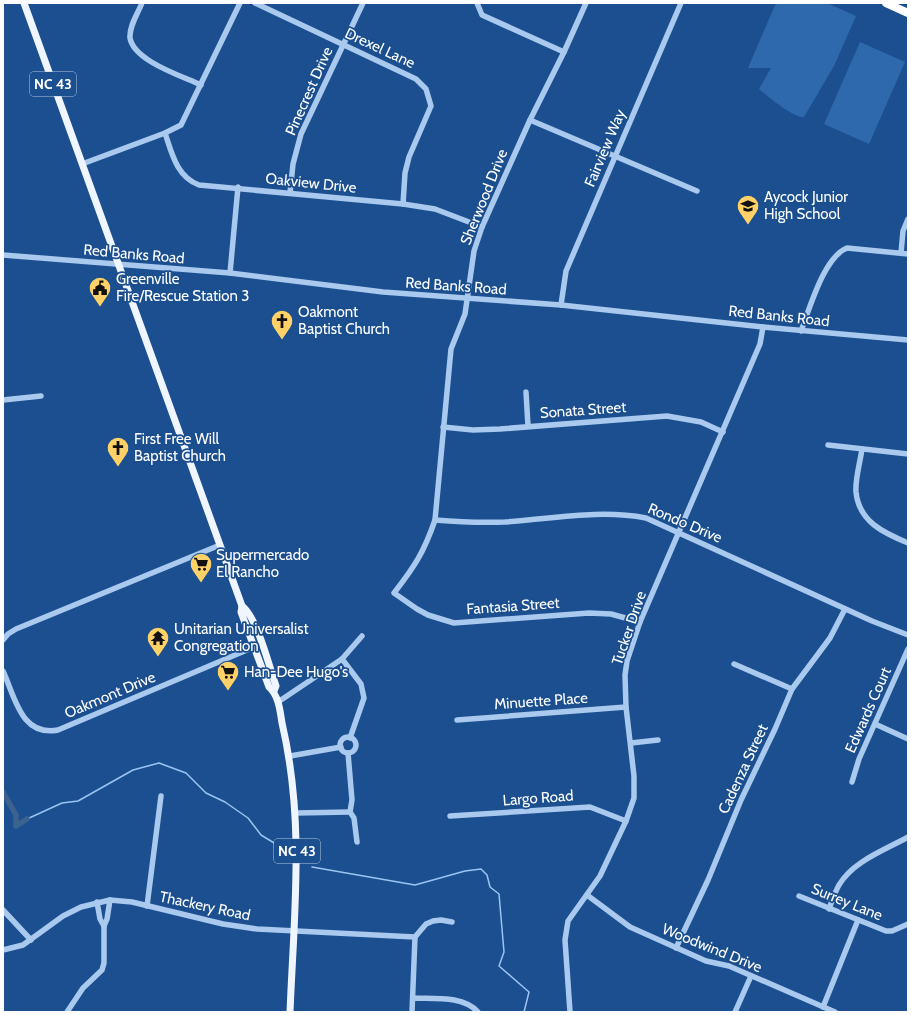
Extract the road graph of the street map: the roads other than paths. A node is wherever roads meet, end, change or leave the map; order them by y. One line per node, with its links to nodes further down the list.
1 (24, 3): 17 (main road, NC 43)
2 (142, 3): 13 (street)
3 (240, 3): 13 (street)
4 (255, 3): 11 (street, Drexel Lane)
5 (363, 3): 11 (street, Pinecrest Drive)
6 (477, 3): 12 (street)
7 (586, 3): 12 (street, Sherwood Drive)
8 (681, 3): 16 (street, Fairview Way)
9 (886, 3): 10 (highway)
10 (908, 13)
11 (343, 45): 20 (street, Pinecrest Drive); 21 (street, Drexel Lane)
12 (564, 52): 14 (street, Sherwood Drive)
13 (201, 85): 15 (street)
14 (530, 120): 16 (street); 23 (street, Sherwood Drive)
15 (165, 134): 17 (street); 18 (street, Oakview Drive)
16 (614, 156): 19 (street); 30 (street, Fairview Way)
17 (82, 164): 27 (main road, NC 43)
18 (238, 187): 20 (street, Oakview Drive); 28 (street)
19 (697, 191)
20 (290, 193): 21 (street, Oakview Drive)
21 (403, 204): 23 (street, Oakview Drive)
22 (908, 219): 24 (street)
23 (482, 227): 29 (street, Sherwood Drive)
24 (901, 253): 25 (street); 32 (street)
25 (908, 254)
26 (3, 255): 27 (street, Red Banks Road)
27 (119, 265): 28 (street, Red Banks Road); 46 (main road, NC 43)
28 (230, 274): 29 (street, Red Banks Road)
29 (468, 299): 30 (street, Red Banks Road); 38 (street, Sherwood Drive)
30 (561, 305): 31 (street, Red Banks Road)
31 (763, 327): 32 (street, Red Banks Road); 39 (street, Tucker Drive)
32 (801, 330): 33 (street, Red Banks Road)
33 (908, 340)
34 (526, 392): 37 (street)
35 (41, 396): 36 (street)
36 (3, 400)
37 (528, 426): 38 (street, Sonata Street); 39 (street, Sonata Street)
38 (443, 427): 43 (street, Sherwood Drive)
39 (723, 432): 44 (street, Tucker Drive)
40 (828, 445): 41 (street)
41 (862, 449): 42 (street); 45 (street)
42 (908, 454)
43 (435, 520): 44 (street, Rondo Drive); 47 (street, Sherwood Drive)
44 (680, 533): 49 (street, Rondo Drive); 51 (street, Tucker Drive)
45 (908, 543)
46 (220, 545): 48 (main road, NC 43); 55 (street)
47 (394, 593): 51 (street, Fantasia Street)
48 (242, 606): 50 (main road, NC 43); 52 (main road, NC 43)
49 (845, 609): 53 (street, Rondo Drive); 63 (street, Cadenza Street)
50 (242, 615): 52 (main road); 56 (main road, NC 43)
51 (640, 622): 66 (street, Tucker Drive)
52 (258, 634): 62 (main road, NC 43)
53 (908, 635)
54 (362, 636): 58 (street)
55 (3, 640)
56 (254, 647): 61 (street, Oakmont Drive); 62 (main road); 64 (main road, NC 43)
57 (908, 649): 68 (street, Edwards Court)
58 (342, 659): 65 (street); 69 (street)
59 (734, 664): 63 (street)
60 (3, 671): 61 (street, Oakmont Drive)
61 (5, 680)
62 (275, 682): 64 (main road, NC 43)
63 (792, 689): 98 (street, Cadenza Street)
64 (274, 691): 65 (main road, NC 43)
65 (278, 702): 75 (main road, NC 43)
66 (626, 706): 67 (street, Minuette Place); 72 (street, Tucker Drive)
67 (457, 720)
68 (875, 724): 70 (street); 76 (street, Edwards Court)
69 (350, 738): 73 (street); 74 (street)
70 (908, 739)
71 (658, 740): 72 (street)
72 (631, 743): 81 (street, Tucker Drive)
73 (341, 747): 74 (street); 75 (street)
74 (348, 753): 78 (street)
75 (290, 756): 79 (main road, NC 43)
76 (852, 782)
77 (161, 796): 88 (street)
78 (350, 812): 79 (street); 83 (street)
79 (296, 813): 95 (main road, NC 43)
80 (450, 816): 81 (street, Largo Road)
81 (626, 821): 84 (street, Tucker Drive)
82 (908, 837): 89 (street)
83 (357, 842)
84 (587, 895): 98 (street, Woodwind Drive); 107 (street, Tucker Drive)
85 (799, 896): 89 (street, Surrey Lane)
86 (110, 900): 87 (street, Thackery Road); 88 (street, Thackery Road); 94 (street)
87 (97, 902): 94 (street); 97 (street, Thackery Road)
88 (147, 906): 95 (street, Thackery Road)
89 (829, 908): 91 (street, Surrey Lane)
90 (3, 910): 97 (street)
91 (858, 920): 93 (street, Surrey Lane); 102 (street)
92 (452, 922): 96 (street)
93 (908, 924)
94 (104, 926): 103 (street)
95 (293, 930): 96 (street, Thackery Road); 104 (main road, NC 43)
96 (415, 937): 101 (street)
97 (31, 940): 99 (street, Thackery Road)
98 (676, 948): 100 (street, Woodwind Drive)
99 (3, 950)
100 (751, 976): 102 (street, Woodwind Drive); 108 (street)
101 (413, 998): 105 (street); 106 (street)
102 (823, 1007): 109 (street, Woodwind Drive)
103 (67, 1012)
104 (290, 1012)
105 (412, 1012)
106 (478, 1012)
107 (570, 1012)
108 (735, 1012)
109 (835, 1012)

